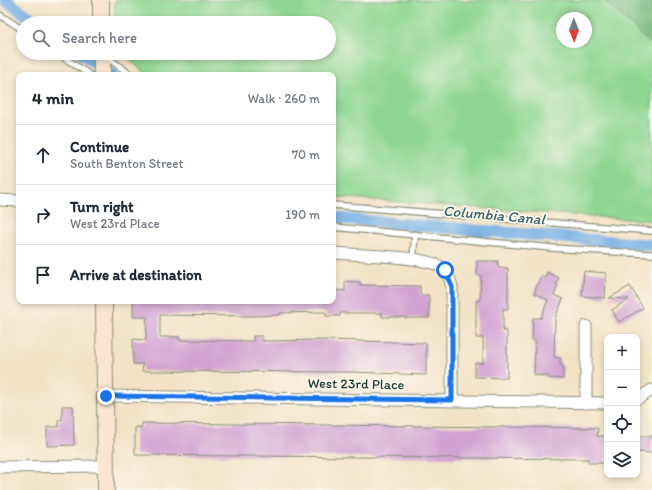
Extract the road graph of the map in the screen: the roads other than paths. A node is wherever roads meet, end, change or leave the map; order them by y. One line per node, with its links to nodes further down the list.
1 (101, 0): 3 (main road)
2 (0, 15): 4 (lane)
3 (101, 16)
4 (16, 25)
5 (82, 60): 6 (lane)
6 (100, 65): 7 (lane)
7 (122, 72)
8 (0, 200): 9 (street)
9 (16, 200)
10 (336, 205): 12 (lane)
11 (336, 227): 13 (lane)
12 (652, 231)
13 (415, 234): 15 (lane); 16 (lane)
14 (336, 253): 16 (street)
15 (652, 254)
16 (413, 259): 22 (street)
17 (104, 304): 20 (main road)
18 (586, 326): 23 (street)
19 (652, 390): 21 (street)
20 (106, 396): 22 (street, West 23rd Place); 25 (main road)
21 (640, 397)
22 (452, 400): 23 (street, West 23rd Place)
23 (586, 403): 24 (street, West 23rd Place)
24 (604, 403)
25 (106, 466): 26 (street); 27 (main road)
26 (0, 468)
27 (106, 490)

